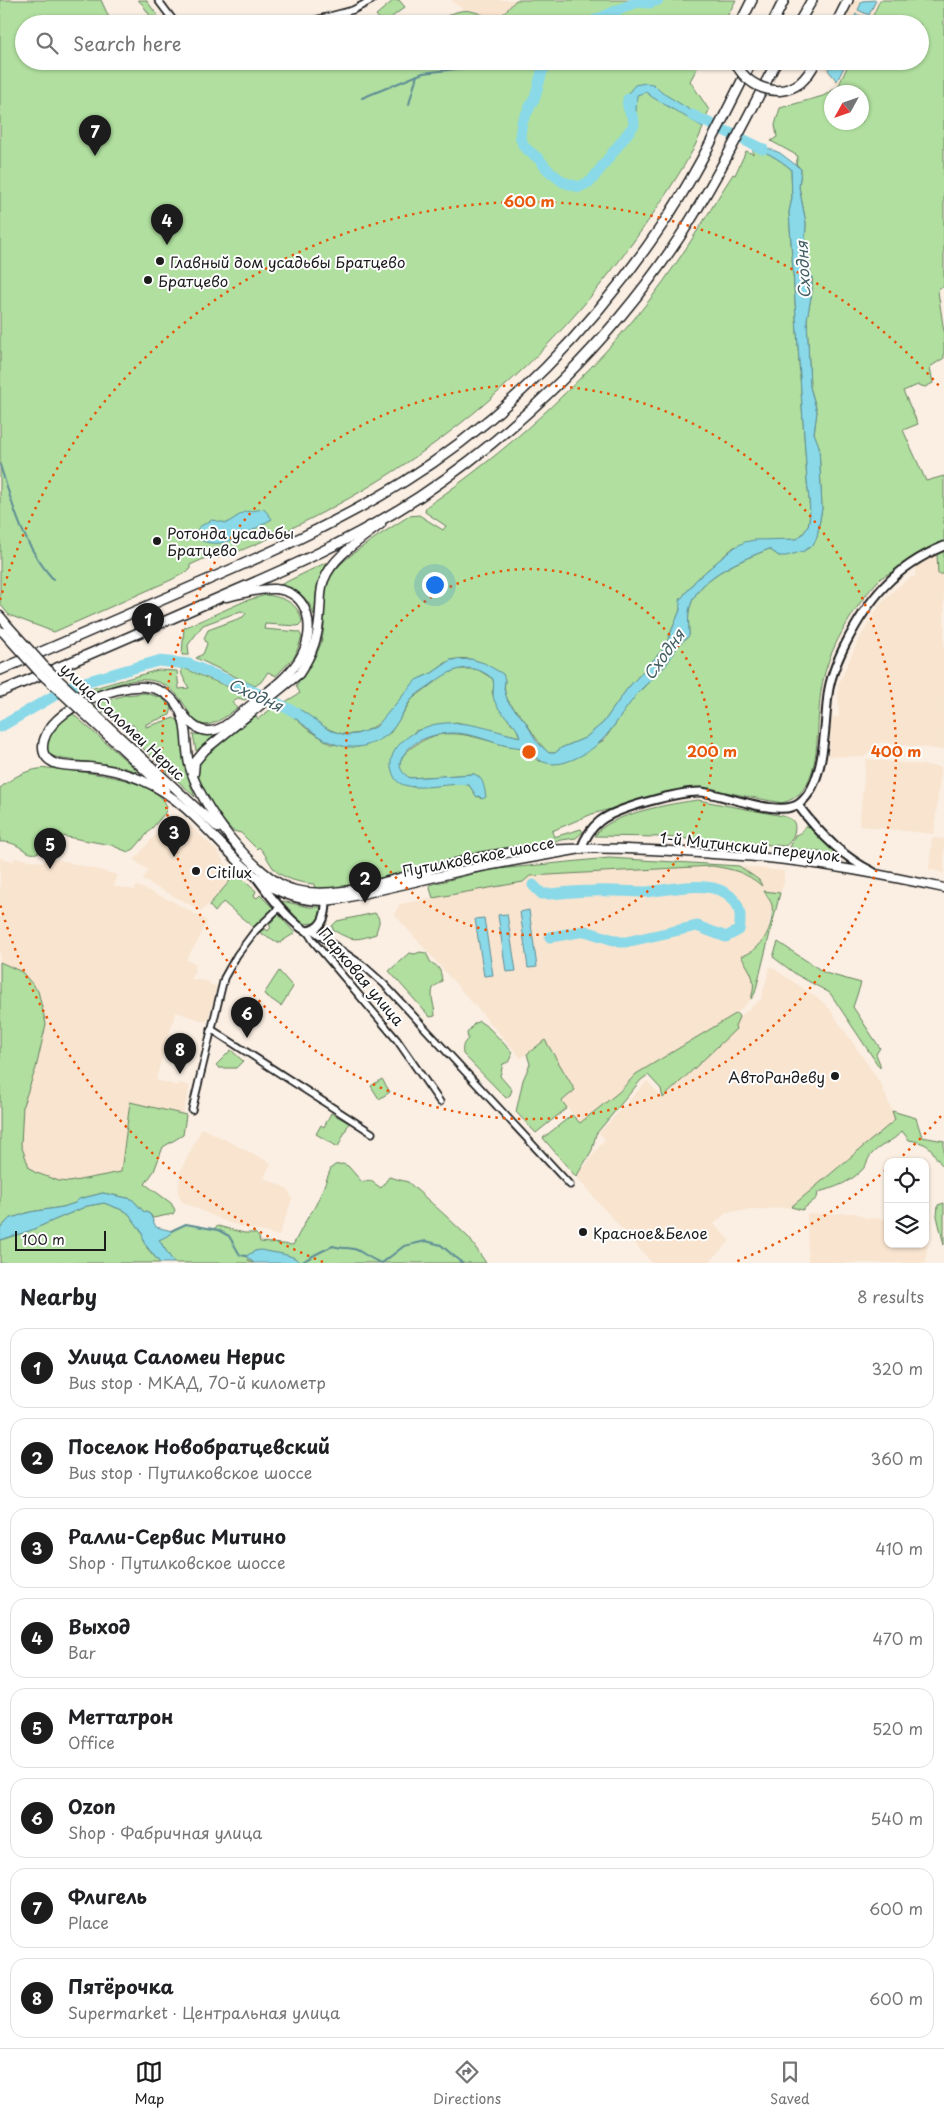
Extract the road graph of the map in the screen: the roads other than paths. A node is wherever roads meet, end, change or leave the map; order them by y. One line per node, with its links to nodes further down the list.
1 (158, 0): 7 (street)
2 (372, 0): 8 (street)
3 (752, 0): 9 (main road)
4 (784, 0): 10 (main road)
5 (812, 0): 11 (main road)
6 (848, 0): 12 (main road)
7 (169, 15)
8 (335, 15)
9 (744, 15)
10 (776, 15)
11 (803, 15)
12 (840, 15)
13 (740, 70): 16 (main road, bridge)
14 (747, 70): 22 (main road)
15 (772, 70): 17 (main road)
16 (809, 70)
17 (407, 504): 19 (main road); 23 (main road)
18 (944, 546): 30 (street)
19 (214, 600): 23 (main road); 24 (main road)
20 (0, 616): 21 (main road, улица Саломеи Нерис)
21 (4, 629): 27 (main road, улица Саломеи Нерис, bridge)
22 (0, 670)
23 (278, 688): 25 (main road)
24 (0, 692)
25 (254, 707): 26 (main road); 28 (main road)
26 (179, 708): 28 (main road, Путилковское шоссе); 29 (main road, Путилковское шоссе)
27 (119, 742): 29 (main road, улица Саломеи Нерис); 31 (main road, улица Саломеи Нерис)
28 (194, 778): 31 (main road, Путилковское шоссе)
29 (182, 805): 34 (main road, Путилковское шоссе)
30 (798, 805): 32 (street); 33 (street)
31 (232, 841): 36 (main road, Путилковское шоссе)
32 (582, 849): 33 (main road, 1-й Митинский переулок); 36 (main road, Путилковское шоссе); 37 (main road, Путилковское шоссе)
33 (875, 874): 35 (main road, 1-й Митинский переулок)
34 (255, 876): 37 (main road, Путилковское шоссе); 38 (street, Парковая улица)
35 (944, 888)
36 (316, 893): 37 (street)
37 (326, 902): 39 (street)
38 (280, 906): 39 (street, Парковая улица); 40 (street)
39 (309, 930): 41 (street, Парковая улица); 44 (street)
40 (211, 1029): 42 (street); 43 (street)
41 (440, 1102)
42 (192, 1110)
43 (372, 1133)
44 (570, 1185)

